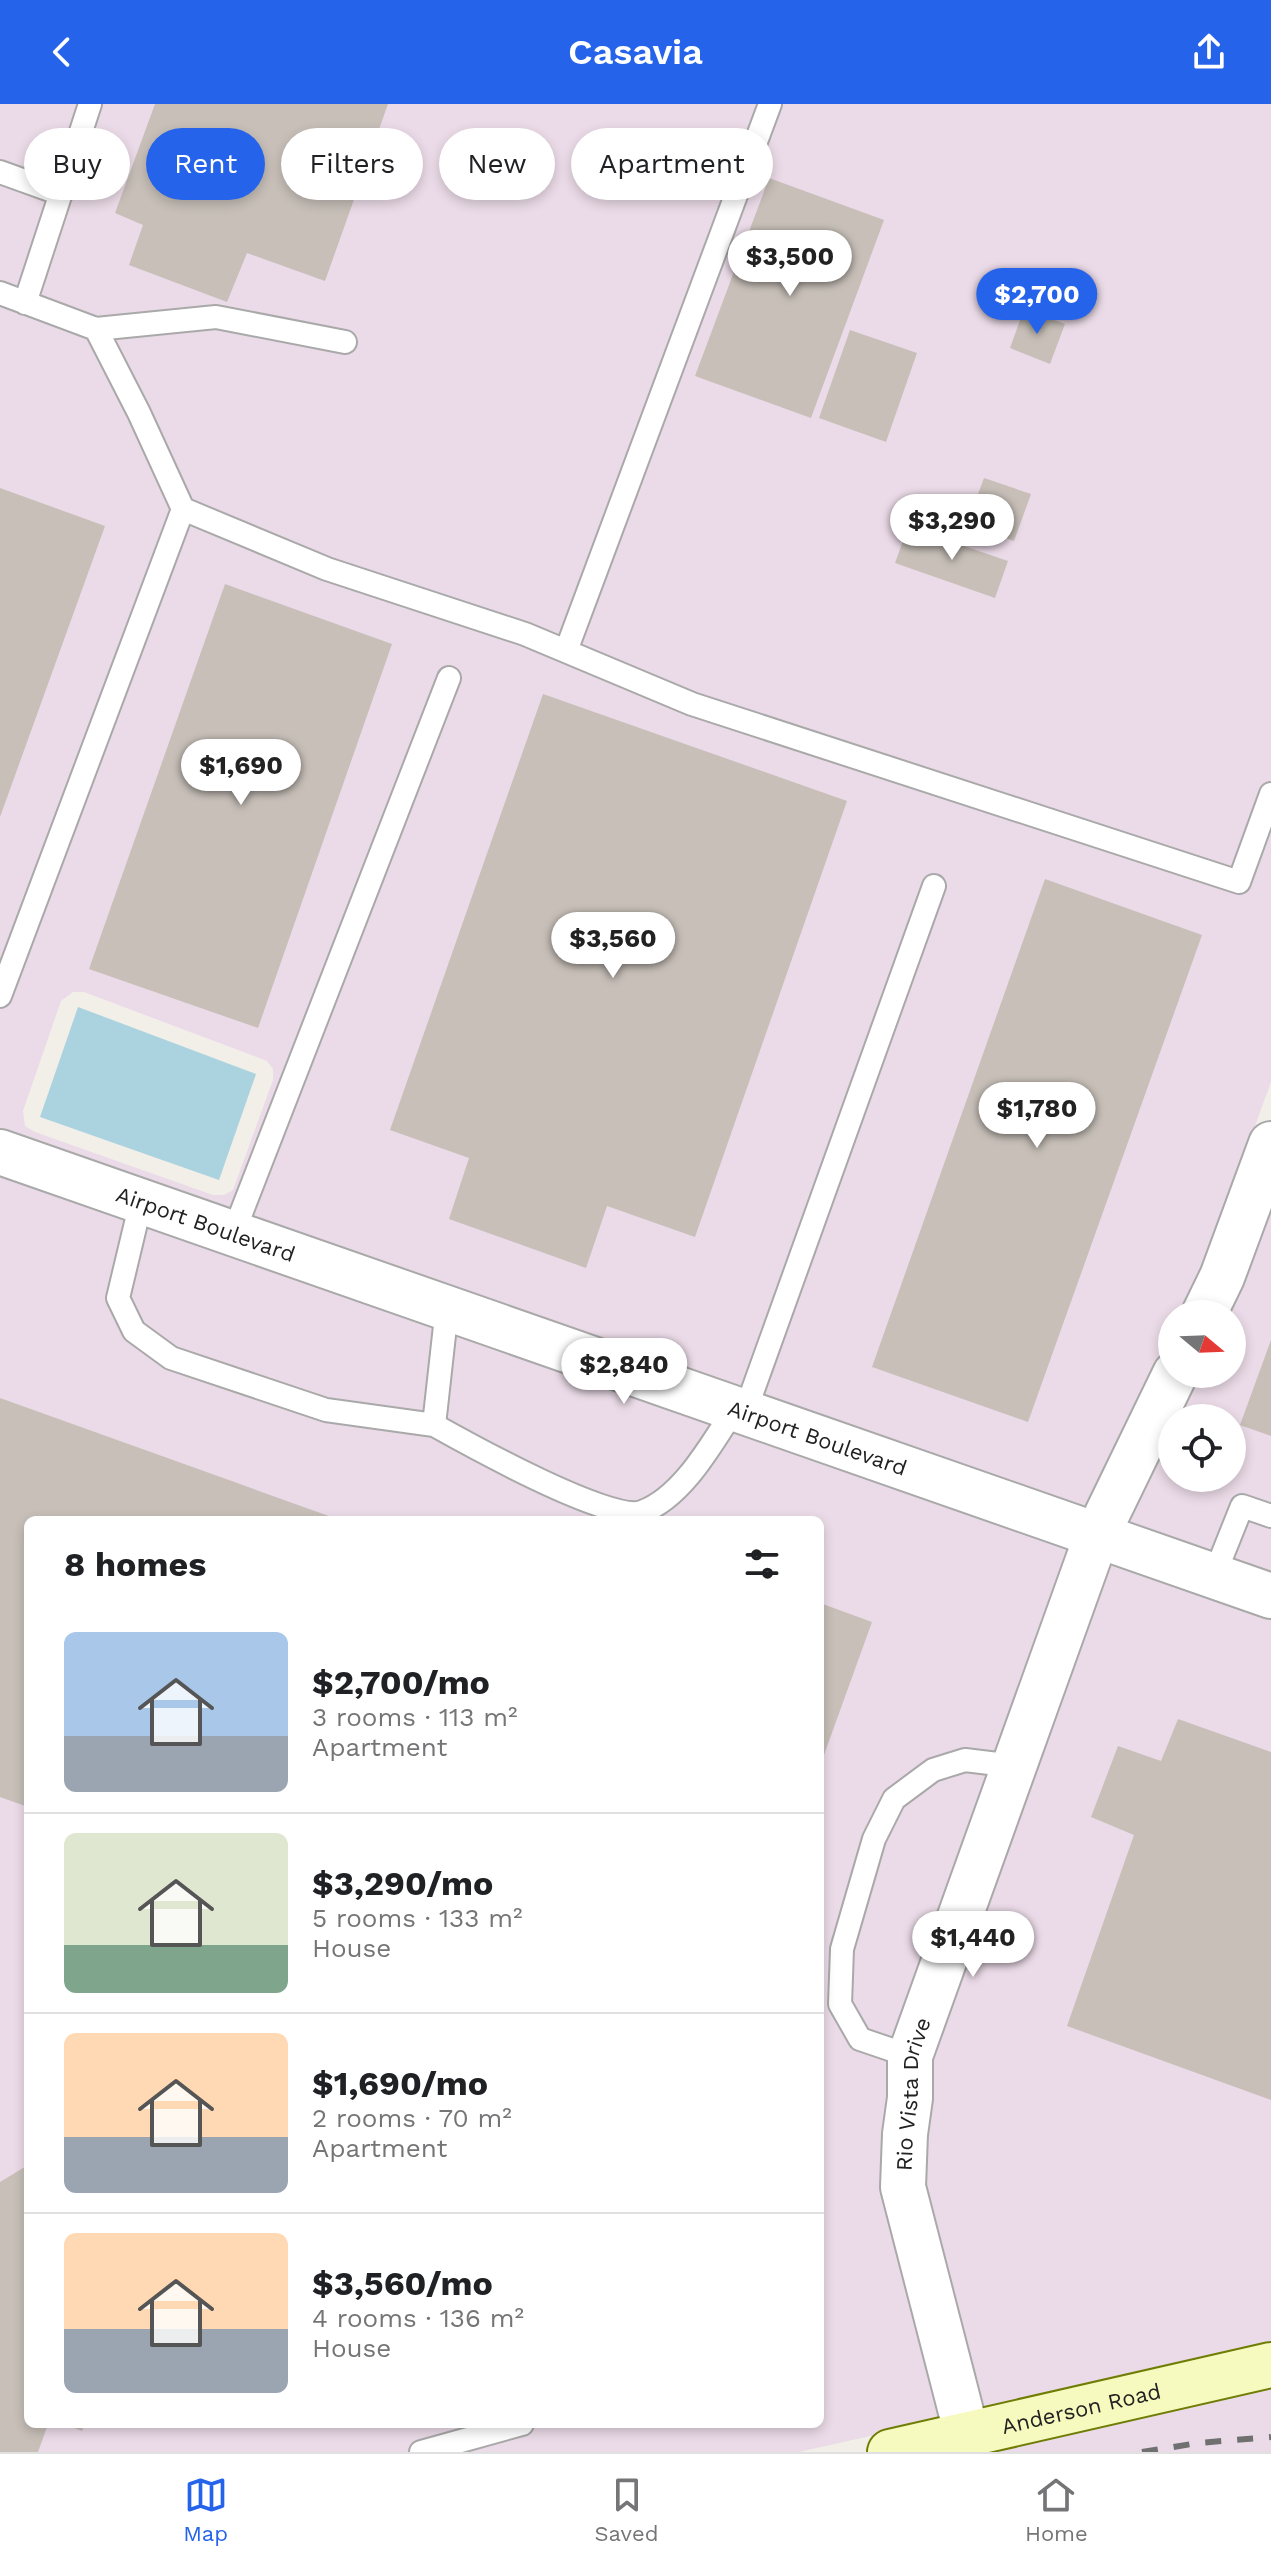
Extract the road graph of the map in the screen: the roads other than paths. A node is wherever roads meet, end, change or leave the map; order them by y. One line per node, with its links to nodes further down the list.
1 (90, 104): 3 (lane)
2 (770, 104): 12 (lane)
3 (82, 128)
4 (0, 172): 5 (lane)
5 (24, 181)
6 (59, 200): 8 (lane)
7 (0, 293): 8 (lane)
8 (25, 303): 9 (lane)
9 (96, 329): 10 (lane); 11 (lane)
10 (345, 342)
11 (183, 509): 12 (lane); 16 (lane)
12 (566, 651): 14 (lane)
13 (449, 678): 20 (lane)
14 (1271, 794)
15 (934, 886): 24 (lane)
16 (0, 996)
17 (0, 1152): 19 (street, Airport Boulevard)
18 (1269, 1154): 21 (street)
19 (141, 1202): 20 (street, Airport Boulevard); 25 (lane)
20 (233, 1234): 22 (street, Airport Boulevard)
21 (1211, 1300)
22 (447, 1308): 24 (street, Airport Boulevard); 25 (lane)
23 (1168, 1388): 27 (street, Rio Vista Drive)
24 (740, 1410): 25 (lane); 27 (street, Airport Boulevard)
25 (434, 1425)
26 (1271, 1516): 28 (lane)
27 (1097, 1535): 28 (street, Airport Boulevard); 30 (street, Rio Vista Drive)
28 (1214, 1576): 29 (street, Airport Boulevard)
29 (1271, 1596)
30 (1014, 1766): 31 (street, Rio Vista Drive); 31 (lane)
31 (910, 2056): 34 (street, Rio Vista Drive)
32 (1271, 2365): 34 (street, Anderson Road)
33 (508, 2428): 35 (lane)
34 (967, 2435): 36 (street, Anderson Road)
35 (421, 2452)
36 (890, 2452)

